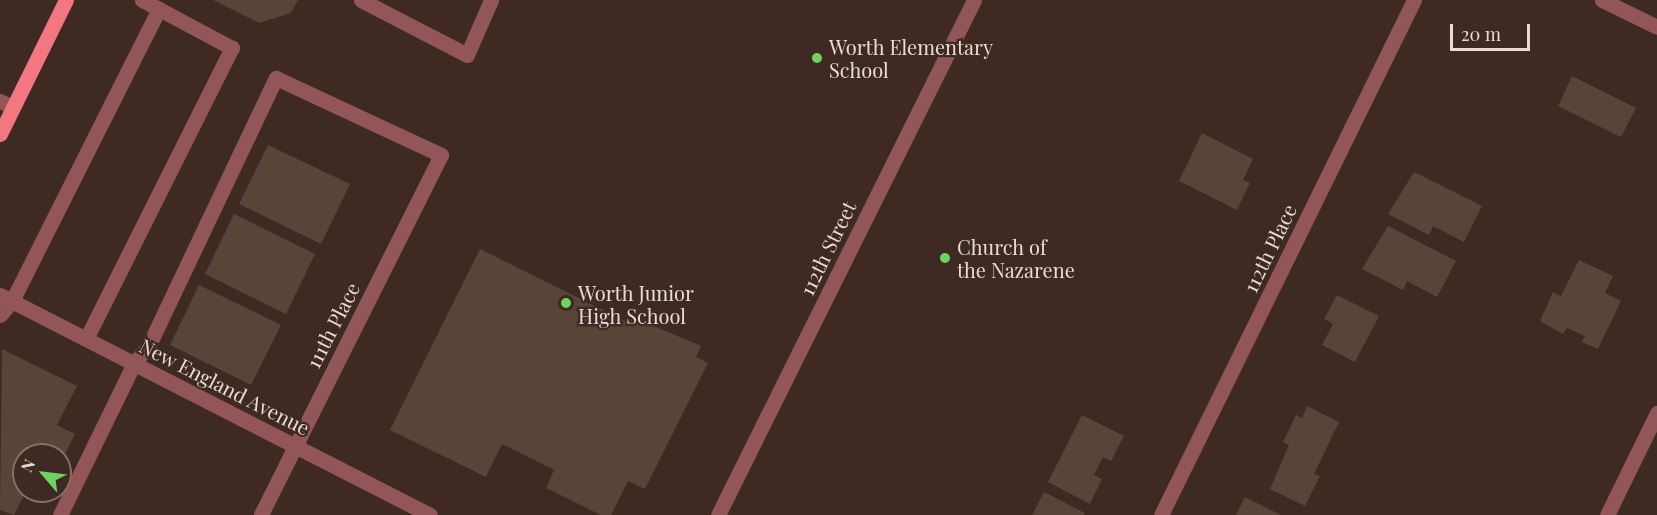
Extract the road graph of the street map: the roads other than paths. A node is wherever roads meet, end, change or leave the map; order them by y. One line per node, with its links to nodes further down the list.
1 (66, 0): 10 (main road)
2 (142, 0): 8 (street)
3 (361, 0): 4 (street)
4 (491, 0)
5 (974, 0): 21 (street, 112th Street)
6 (1414, 0): 22 (street, 112th Place)
7 (1602, 0): 9 (street)
8 (159, 9): 12 (street); 14 (street)
9 (1657, 27)
10 (7, 104): 11 (main road)
11 (0, 134)
12 (6, 298): 13 (street); 14 (street, New England Avenue)
13 (0, 315)
14 (86, 339): 15 (street, New England Avenue)
15 (134, 363): 17 (street, New England Avenue); 17 (street, 111th Place); 18 (street)
16 (1657, 413): 23 (street)
17 (295, 446): 19 (street, 111th Place); 20 (street, New England Avenue)
18 (60, 515)
19 (261, 515)
20 (430, 515)
21 (718, 515)
22 (1161, 515)
23 (1607, 515)

